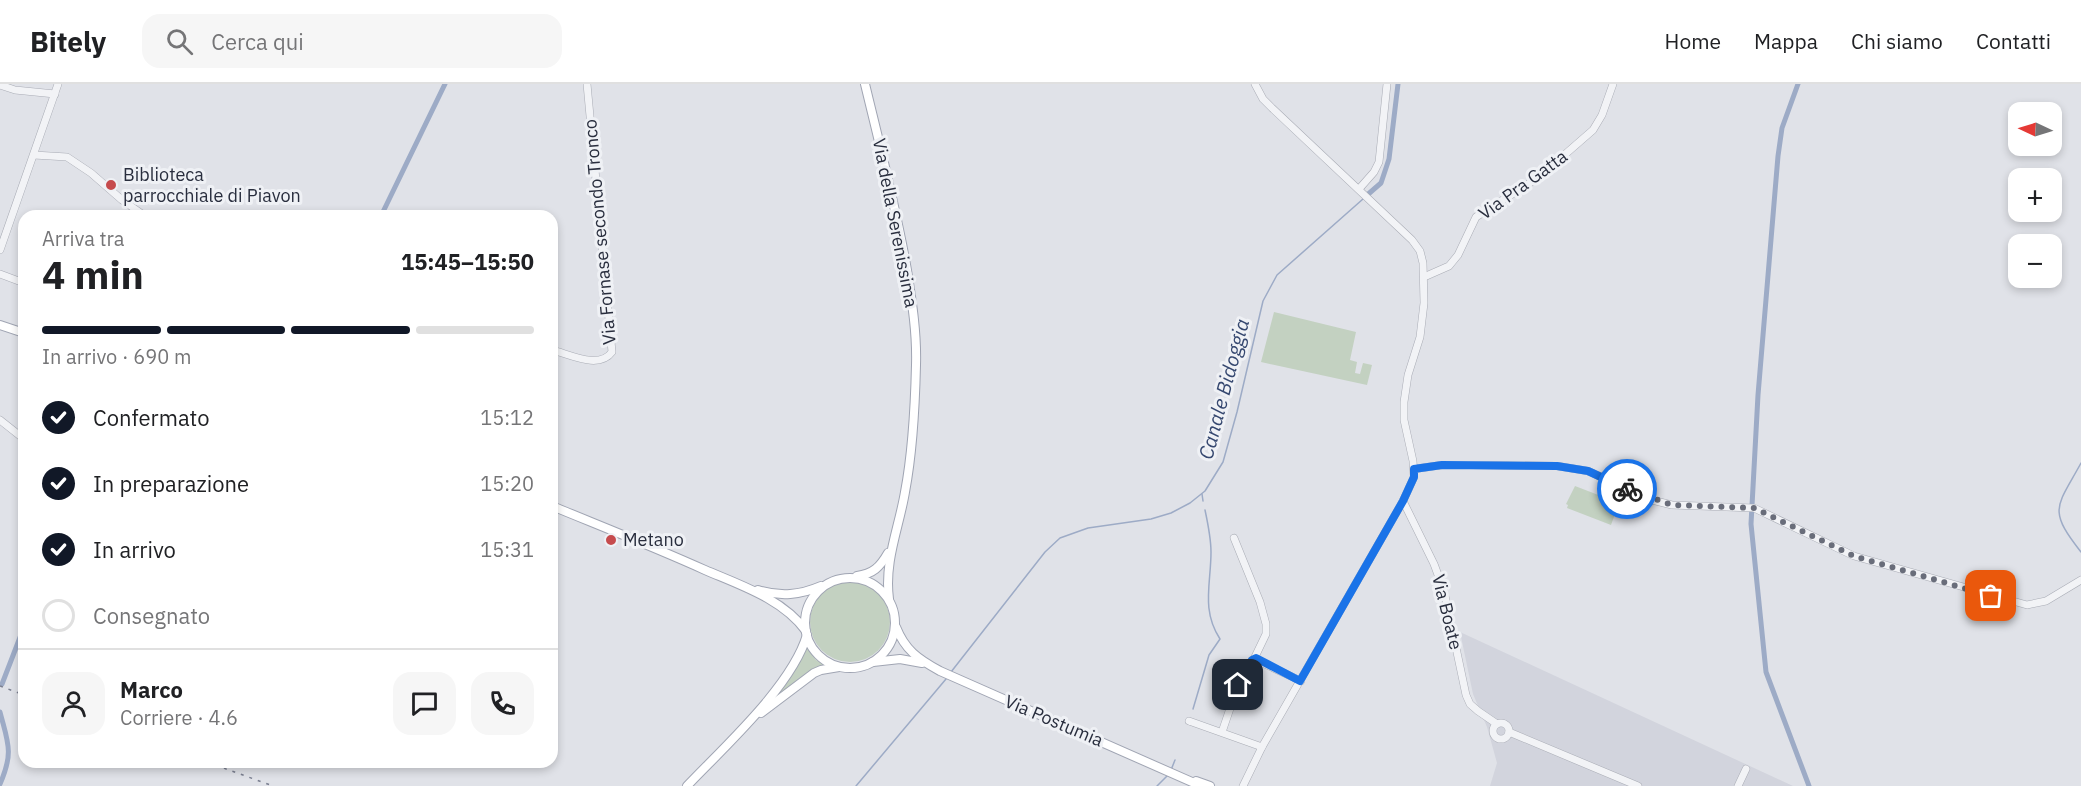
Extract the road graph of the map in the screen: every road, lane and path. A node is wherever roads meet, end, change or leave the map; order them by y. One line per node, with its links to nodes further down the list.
1 (58, 84): 8 (street)
2 (587, 84): 18 (street, Via Fornase secondo Tronco)
3 (865, 84): 25 (main road, Via della Serenissima)
4 (1255, 84): 10 (street)
5 (1387, 84): 10 (street)
6 (1613, 84): 14 (street, Via Pra Gatta)
7 (0, 85): 8 (street)
8 (55, 94): 9 (street)
9 (34, 155): 11 (street); 12 (street)
10 (1360, 191): 14 (street)
11 (136, 210)
12 (0, 250)
13 (0, 274): 15 (street)
14 (1424, 277): 21 (street)
15 (18, 281)
16 (0, 327): 17 (main road)
17 (18, 332)
18 (558, 352)
19 (0, 420): 20 (street)
20 (18, 434)
21 (1414, 469): 22 (street); 27 (street)
22 (1403, 501): 37 (street); 40 (street, Via Boate)
23 (558, 508): 28 (main road)
24 (1234, 538): 33 (street)
25 (893, 542): 26 (main road); 30 (main road)
26 (852, 577): 29 (main road); 30 (main road)
27 (2081, 580)
28 (735, 583): 29 (main road); 32 (main road)
29 (828, 583): 32 (main road)
30 (889, 599): 31 (main road)
31 (896, 627): 34 (main road); 35 (main road, Via Postumia)
32 (806, 632): 36 (main road); 38 (main road)
33 (1254, 659): 37 (street); 41 (street)
34 (873, 662): 35 (main road, Via Postumia); 36 (main road)
35 (931, 666): 45 (main road, Via Postumia)
36 (839, 667): 38 (main road)
37 (1300, 681): 43 (street)
38 (751, 720): 47 (main road)
39 (1189, 721): 41 (street)
40 (1496, 725): 42 (street); 42 (street)
41 (1222, 732): 43 (street)
42 (1509, 732): 50 (street)
43 (1262, 747): 46 (street)
44 (1746, 769): 51 (street)
45 (1173, 772): 48 (main road, Via Postumia); 49 (main road, Via Postumia)
46 (1242, 785)
47 (687, 786)
48 (1201, 786)
49 (1210, 786)
50 (1638, 786)
51 (1738, 786)

